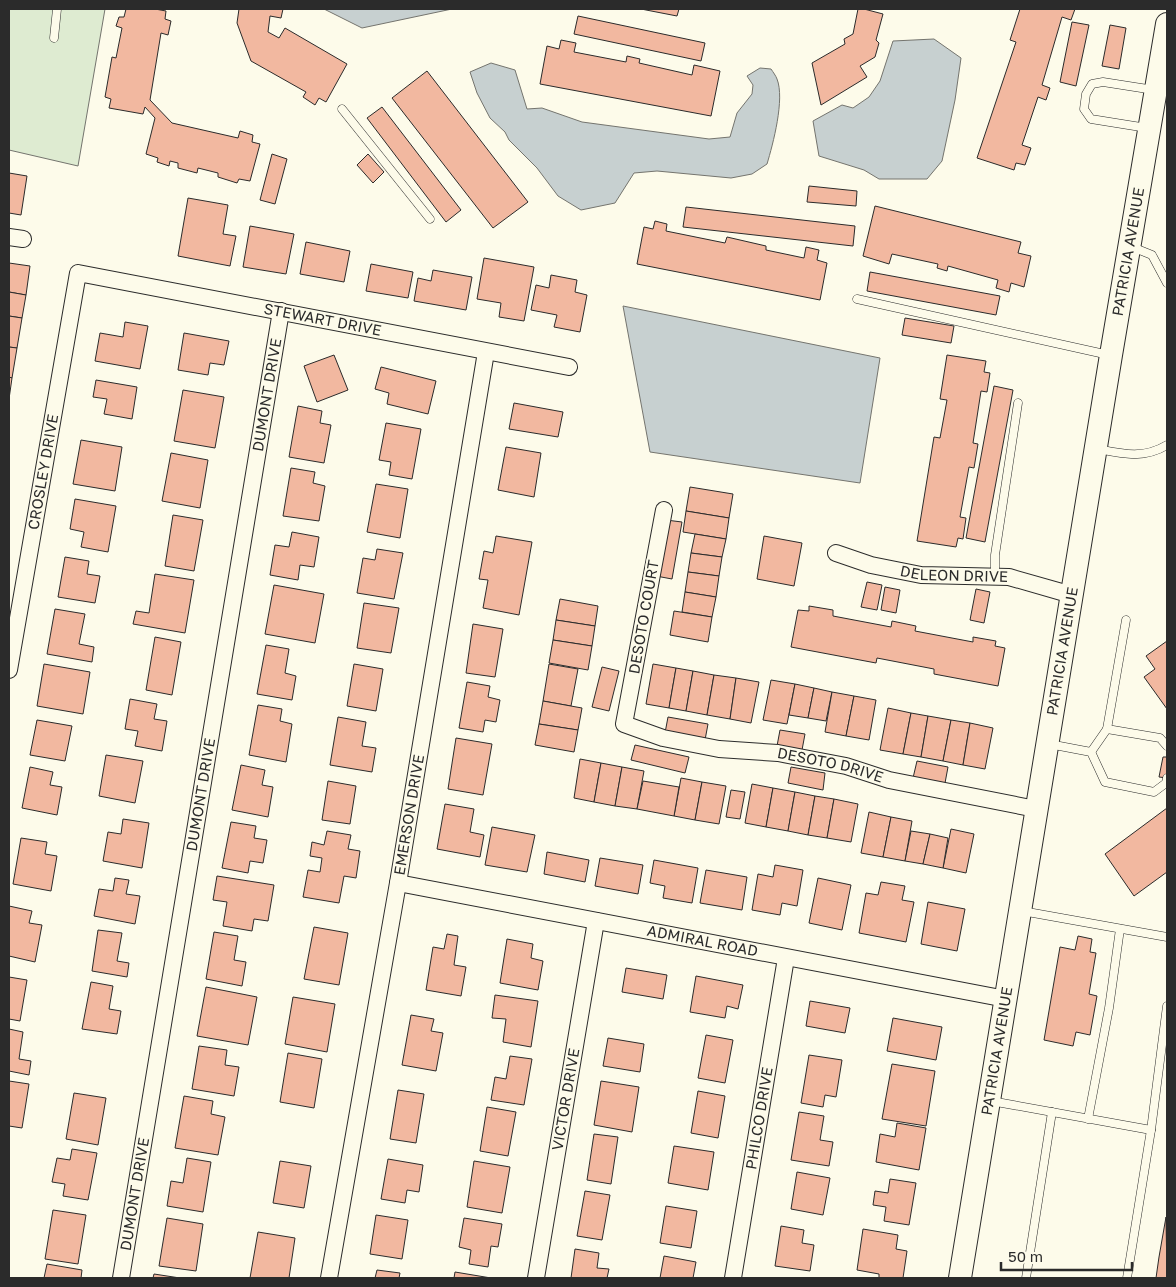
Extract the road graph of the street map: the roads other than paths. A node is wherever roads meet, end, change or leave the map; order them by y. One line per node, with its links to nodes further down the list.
1 (57, 9): 3 (lane)
2 (1166, 36): 4 (street, PATRICIA AVENUE)
3 (54, 38)
4 (1156, 90): 6 (street, PATRICIA AVENUE); 6 (lane)
5 (342, 109): 7 (lane)
6 (1150, 128): 8 (street, PATRICIA AVENUE)
7 (430, 219)
8 (1130, 246): 10 (lane); 14 (street, PATRICIA AVENUE)
9 (78, 273): 12 (street, STEWART DRIVE); 24 (street, CROSLEY DRIVE)
10 (1167, 283)
11 (857, 299): 14 (lane)
12 (281, 311): 13 (street, STEWART DRIVE); 44 (street, DUMONT DRIVE)
13 (486, 352): 15 (street, STEWART DRIVE); 32 (street, EMERSON DRIVE)
14 (1111, 355): 18 (street, PATRICIA AVENUE)
15 (569, 367)
16 (1018, 403): 21 (lane)
17 (1167, 445): 18 (lane)
18 (1096, 448): 22 (street, PATRICIA AVENUE)
19 (664, 510): 25 (street, DESOTO COURT)
20 (836, 553): 21 (street, DELEON DRIVE)
21 (995, 577): 22 (street, DELEON DRIVE)
22 (1072, 595): 27 (street, PATRICIA AVENUE)
23 (1126, 620): 26 (lane)
24 (9, 670)
25 (624, 724): 31 (street, DESOTO DRIVE)
26 (1107, 729): 28 (lane); 29 (lane)
27 (1047, 744): 29 (lane); 31 (street, PATRICIA AVENUE)
28 (1167, 746)
29 (1091, 752): 30 (lane)
30 (1167, 778)
31 (1036, 810): 33 (street, PATRICIA AVENUE)
32 (398, 883): 34 (street, ADMIRAL ROAD); 45 (street, EMERSON DRIVE)
33 (1021, 911): 35 (lane); 38 (street, PATRICIA AVENUE)
34 (596, 921): 37 (street, ADMIRAL ROAD); 46 (street, VICTOR DRIVE)
35 (1120, 929): 36 (lane); 42 (lane)
36 (1167, 937)
37 (786, 958): 38 (street, ADMIRAL ROAD); 47 (street, PHILCO DRIVE)
38 (1006, 999): 40 (street, PATRICIA AVENUE)
39 (1167, 1006): 43 (lane)
40 (989, 1101): 41 (lane); 48 (street, PATRICIA AVENUE)
41 (1052, 1112): 42 (lane); 49 (lane)
42 (1088, 1118): 43 (lane)
43 (1151, 1130): 50 (lane)
44 (121, 1278)
45 (329, 1278)
46 (536, 1278)
47 (733, 1278)
48 (960, 1278)
49 (1026, 1278)
50 (1127, 1278)

